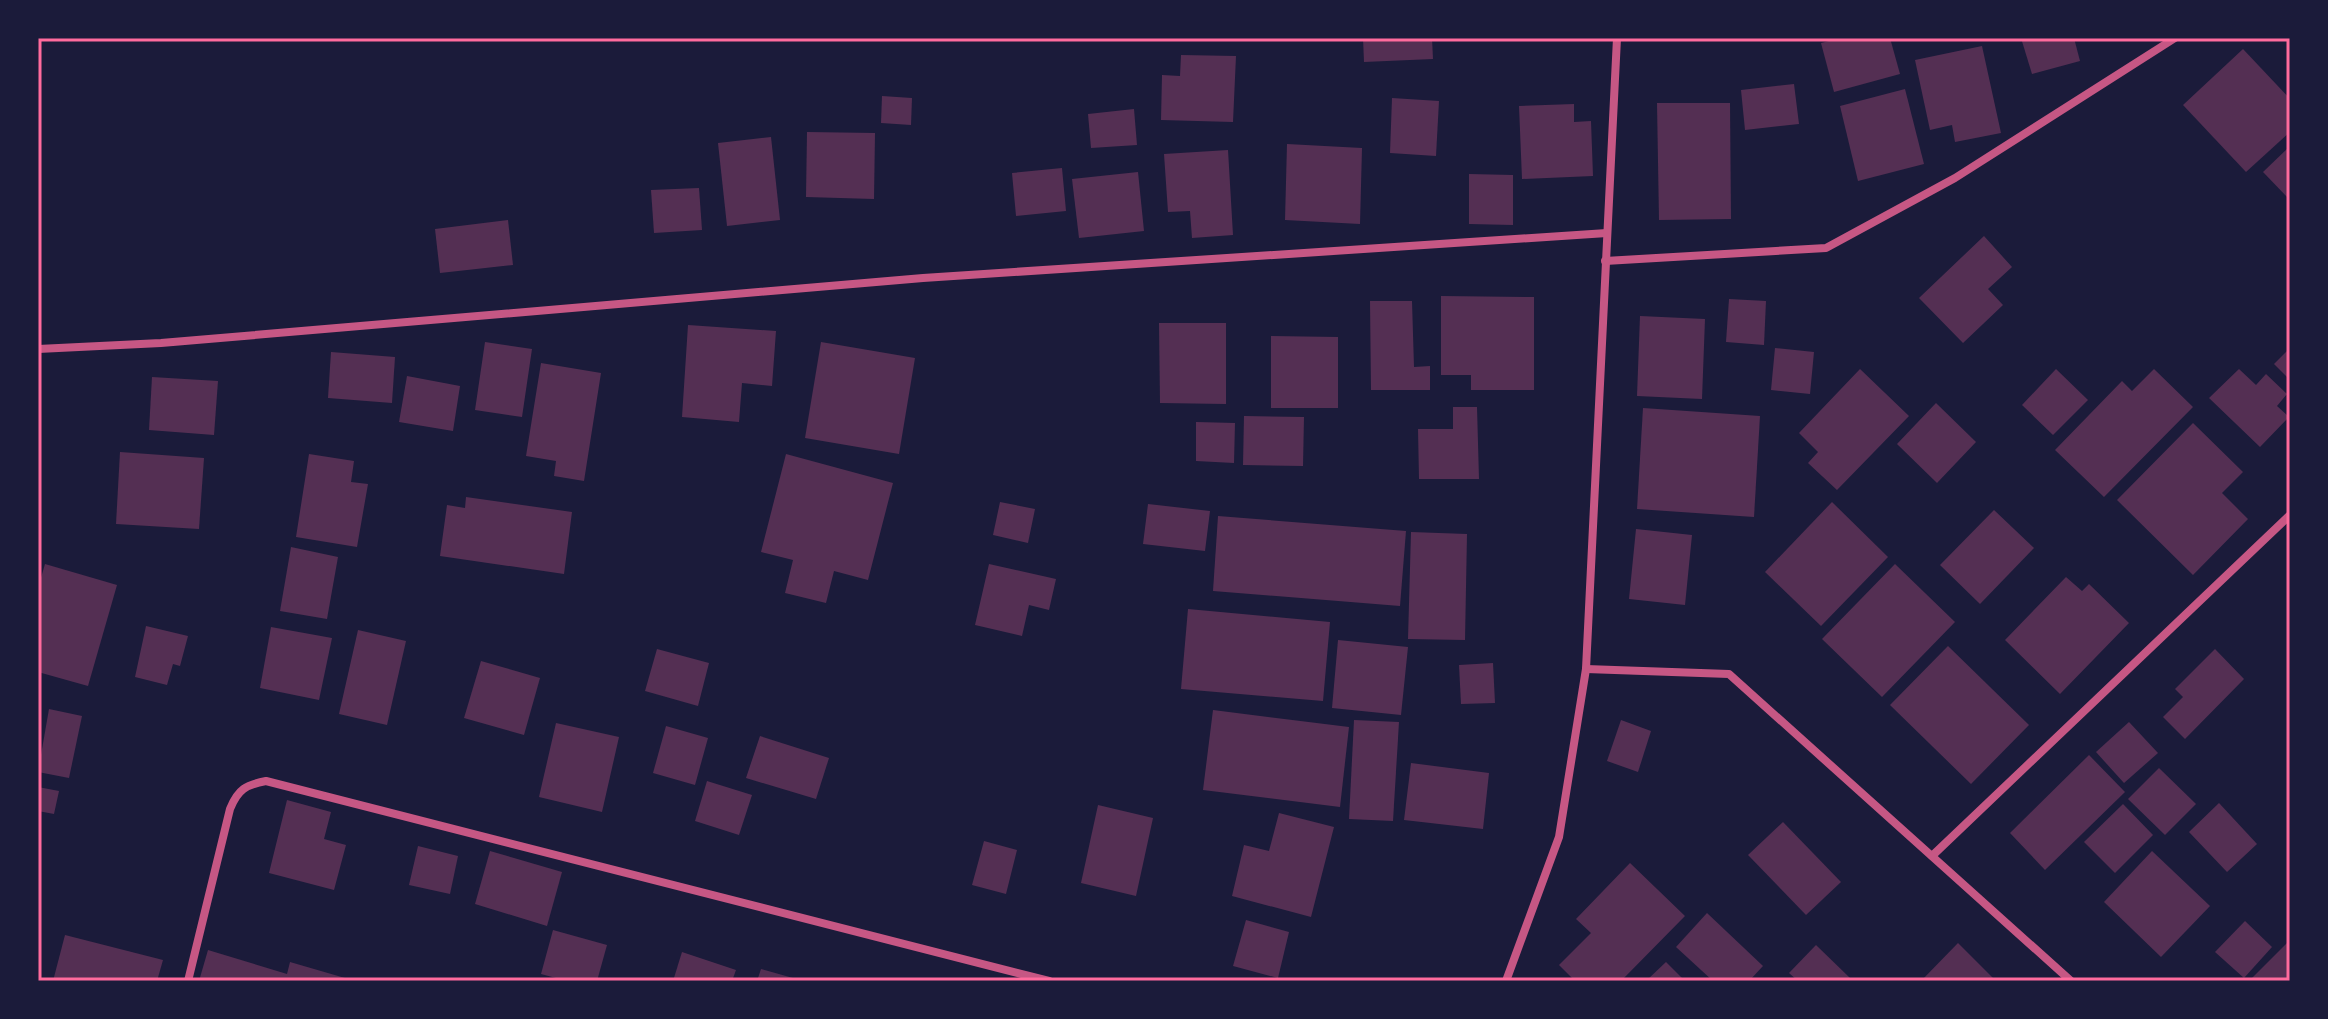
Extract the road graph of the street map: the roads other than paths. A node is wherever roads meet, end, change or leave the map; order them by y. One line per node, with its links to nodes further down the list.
1 (1617, 38): 3 (street)
2 (2175, 38): 4 (street)
3 (1607, 233): 4 (street); 5 (street)
4 (1605, 261): 7 (street)
5 (38, 349)
6 (2290, 515): 8 (street)
7 (1586, 669): 8 (street); 11 (street)
8 (1932, 856): 12 (street)
9 (188, 981): 10 (street)
10 (1049, 981)
11 (1506, 981)
12 (2071, 981)

